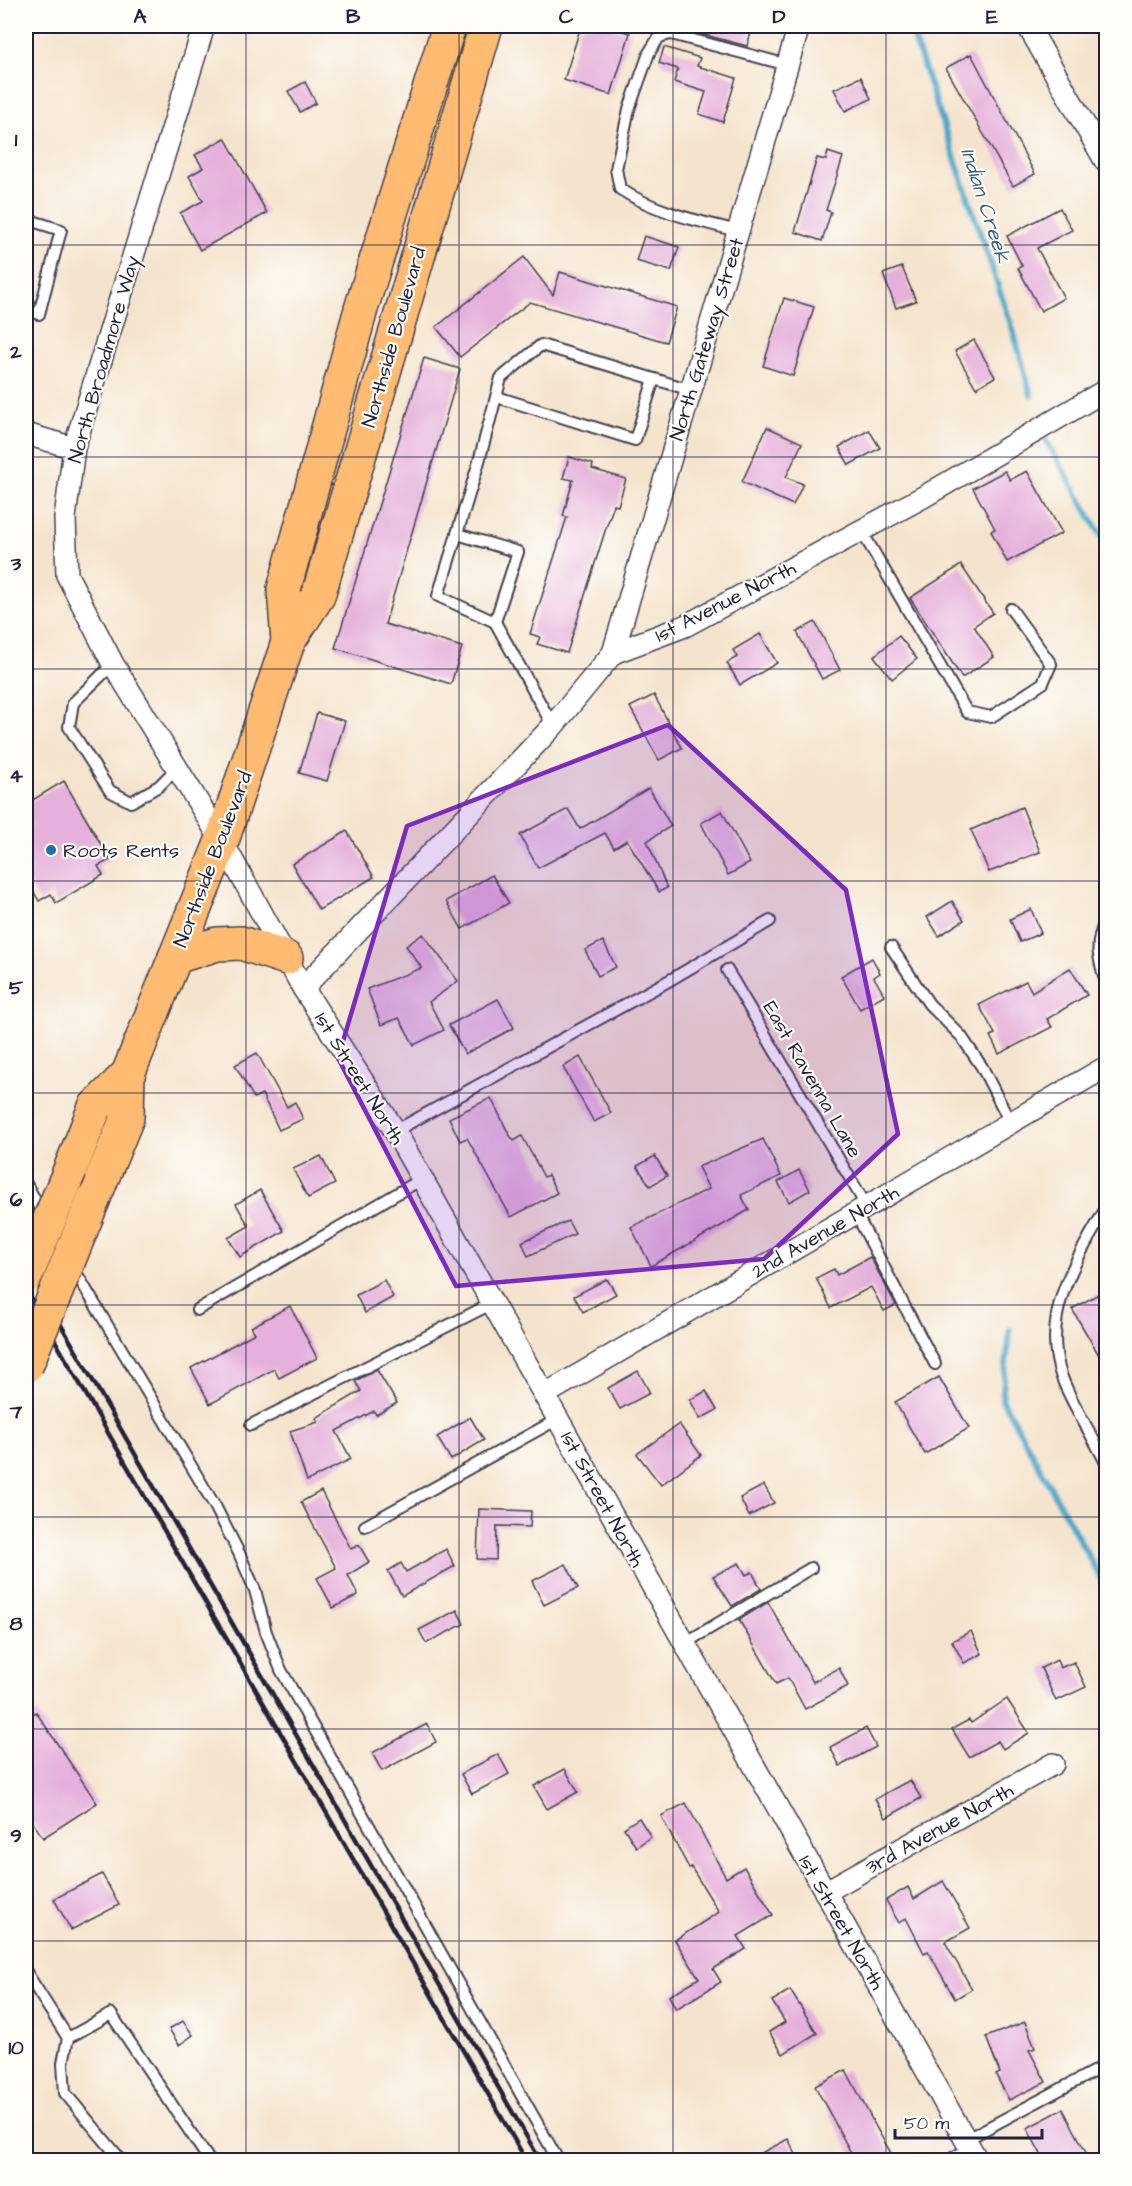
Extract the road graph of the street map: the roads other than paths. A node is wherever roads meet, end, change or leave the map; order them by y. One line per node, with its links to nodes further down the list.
1 (204, 26): 16 (street, North Broadmore Way)
2 (449, 26): 21 (main road, Northside Boulevard)
3 (486, 26): 21 (main road, Northside Boulevard)
4 (799, 26): 6 (street, North Gateway Street)
5 (1028, 26): 7 (street)
6 (788, 65): 9 (street, North Gateway Street); 9 (lane)
7 (1107, 162)
8 (26, 219): 10 (lane)
9 (738, 231): 12 (street, North Gateway Street)
10 (26, 310)
11 (654, 379): 12 (lane); 14 (lane); 14 (lane)
12 (691, 390): 22 (street, North Gateway Street)
13 (1107, 390): 17 (street, 1st Avenue North)
14 (497, 397): 18 (lane)
15 (26, 434): 16 (street)
16 (74, 448): 23 (street, North Broadmore Way)
17 (861, 530): 19 (lane); 22 (street, 1st Avenue North)
18 (457, 534): 20 (lane); 20 (lane)
19 (1011, 609)
20 (495, 622): 24 (lane)
21 (288, 642): 26 (main road, Northside Boulevard)
22 (613, 653): 24 (street)
23 (113, 664): 25 (street, North Broadmore Way); 25 (lane)
24 (553, 726): 34 (street)
25 (178, 767): 26 (street, North Broadmore Way)
26 (222, 841): 30 (main road, Northside Boulevard); 31 (street, 1st Street North)
27 (1107, 920): 33 (lane)
28 (770, 921): 38 (lane)
29 (891, 947): 37 (lane)
30 (175, 957): 31 (main road); 36 (main road, Northside Boulevard)
31 (286, 958): 34 (street, 1st Street North)
32 (728, 970): 42 (lane, East Ravenna Lane)
33 (1107, 982)
34 (303, 988): 38 (street, 1st Street North)
35 (1107, 1067): 37 (street, 2nd Avenue North)
36 (128, 1074): 43 (main road, Northside Boulevard, bridge); 47 (main road, Northside Boulevard, bridge)
37 (1011, 1124): 42 (street, 2nd Avenue North)
38 (395, 1131): 39 (street, 1st Street North)
39 (422, 1179): 44 (street, 1st Street North); 45 (lane)
40 (26, 1184): 63 (lane)
41 (1107, 1209): 51 (lane)
42 (861, 1210): 46 (lane, East Ravenna Lane); 48 (street, 2nd Avenue North)
43 (26, 1276)
44 (493, 1303): 48 (street, 1st Street North); 50 (lane)
45 (197, 1310)
46 (935, 1364)
47 (26, 1366)
48 (544, 1395): 49 (street, 1st Street North)
49 (558, 1419): 52 (lane); 54 (street, 1st Street North)
50 (251, 1425)
51 (1107, 1463)
52 (365, 1526)
53 (811, 1568): 54 (lane)
54 (685, 1643): 56 (street, 1st Street North)
55 (1053, 1764): 56 (street, 3rd Avenue North)
56 (825, 1892): 60 (street, 1st Street North)
57 (26, 1972): 58 (lane)
58 (68, 2038): 61 (lane); 62 (lane)
59 (1107, 2065): 60 (lane)
60 (971, 2150): 64 (lane)
61 (205, 2159)
62 (121, 2160)
63 (558, 2160)
64 (949, 2160)

